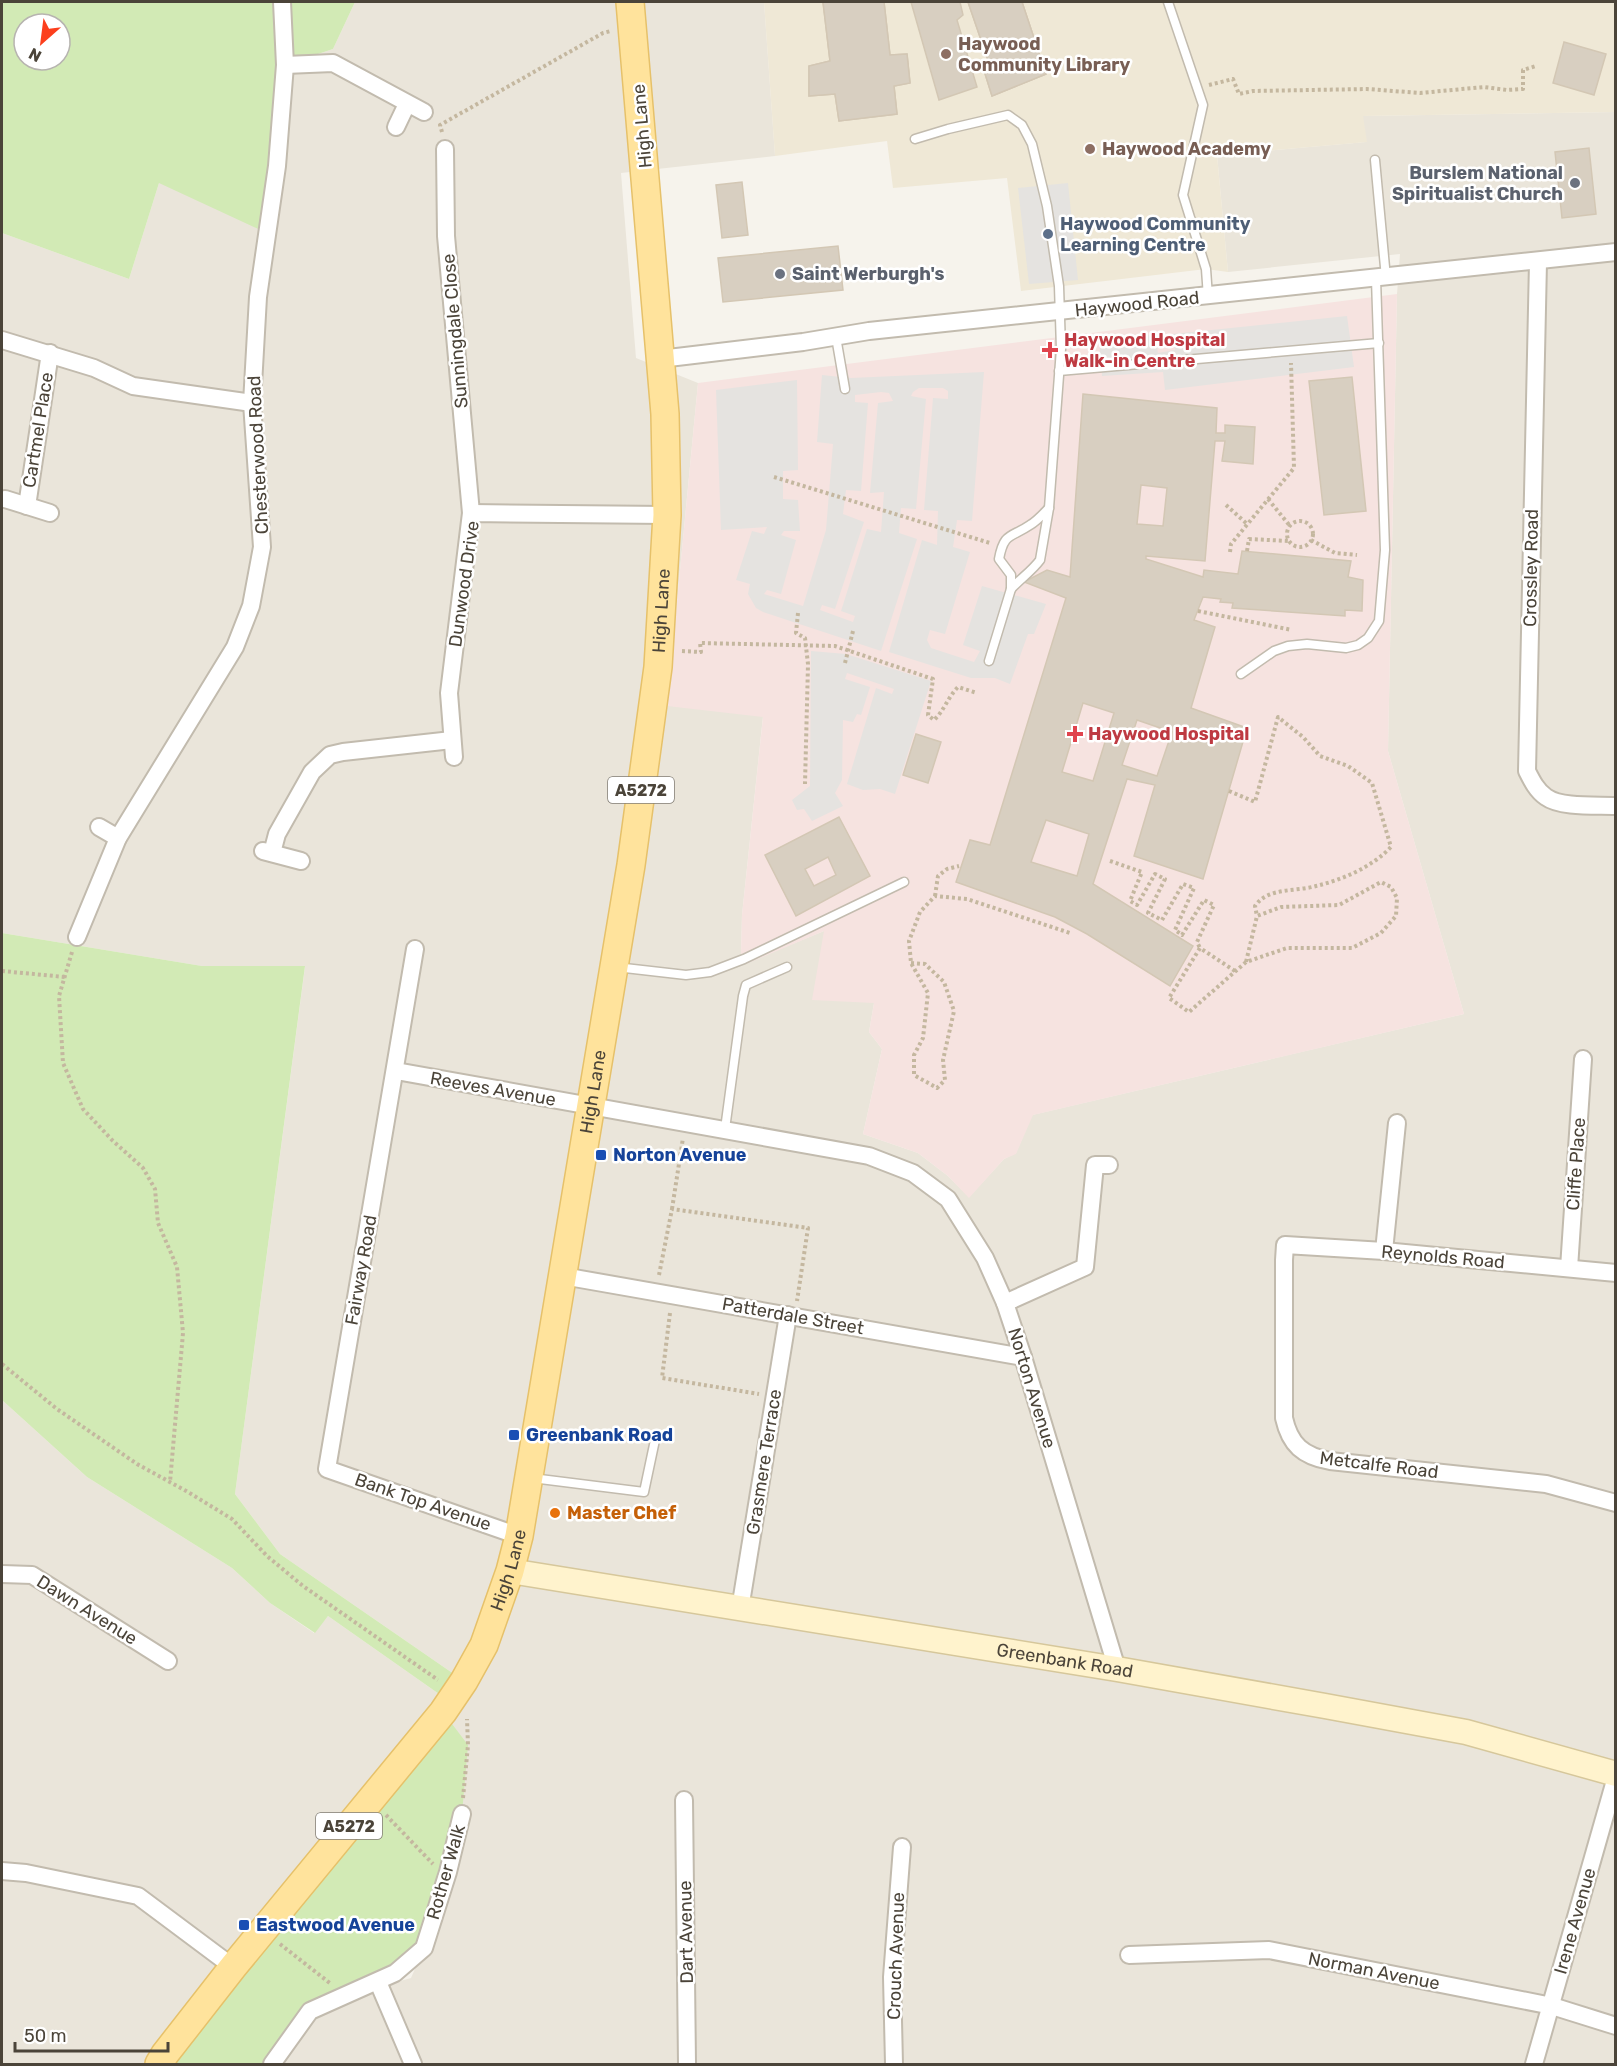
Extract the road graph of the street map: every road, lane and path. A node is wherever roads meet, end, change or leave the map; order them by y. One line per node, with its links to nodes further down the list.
1 (282, 2): 4 (street, Chesterwood Road)
2 (1168, 2): 6 (lane)
3 (631, 14): 11 (path); 23 (main road, High Lane / A5272)
4 (285, 65): 7 (street); 26 (street, Chesterwood Road)
5 (1536, 66): 6 (path)
6 (1197, 87): 16 (lane)
7 (407, 104): 8 (street); 9 (street)
8 (424, 112)
9 (396, 127)
10 (915, 139): 17 (lane)
11 (445, 149): 34 (street, Sunningdale Close)
12 (1375, 160): 15 (lane)
13 (1616, 252): 14 (street, Haywood Road)
14 (1538, 262): 15 (street, Haywood Road); 60 (street, Crossley Road)
15 (1381, 278): 16 (street, Haywood Road); 20 (lane)
16 (1208, 297): 17 (street, Haywood Road)
17 (1061, 312): 18 (street, Haywood Road); 24 (lane)
18 (836, 337): 23 (street, Haywood Road); 25 (lane)
19 (2, 340): 22 (street)
20 (1379, 342): 21 (lane); 48 (lane)
21 (1290, 350): 24 (lane); 28 (path)
22 (50, 353): 26 (street); 31 (street, Cartmel Place)
23 (660, 359): 35 (main road, High Lane / A5272)
24 (1059, 371): 32 (lane)
25 (845, 389)
26 (252, 403): 62 (street, Chesterwood Road)
27 (774, 477): 40 (path)
28 (1268, 499): 36 (path); 37 (path)
29 (5, 500): 31 (street, Cartmel Place)
30 (1226, 505): 36 (path)
31 (27, 506): 33 (street, Cartmel Place)
32 (1049, 508): 40 (lane); 44 (lane)
33 (50, 513)
34 (471, 513): 35 (street, Dunwood Drive); 56 (street, Dunwood Drive)
35 (668, 514): 50 (main road, High Lane / A5272)
36 (1247, 524): 42 (path)
37 (1290, 526): 38 (path); 39 (path)
38 (1311, 540): 39 (path); 43 (path)
39 (1290, 541): 41 (path)
40 (1002, 546): 44 (lane)
41 (1247, 551)
42 (1230, 552)
43 (1357, 555)
44 (1011, 589): 52 (lane)
45 (1198, 611): 48 (path)
46 (798, 613): 49 (path)
47 (854, 632): 51 (path)
48 (1307, 644): 54 (lane)
49 (806, 646): 50 (path); 51 (path); 58 (path)
50 (659, 650): 75 (main road, High Lane / A5272)
51 (847, 650): 53 (path); 55 (path)
52 (989, 661)
53 (845, 663)
54 (1241, 674)
55 (977, 693)
56 (452, 740): 57 (street, Dunwood Drive); 63 (street)
57 (454, 757)
58 (805, 784)
59 (1229, 791): 68 (path)
60 (1616, 806)
61 (99, 827): 62 (street)
62 (118, 838): 70 (street, Chesterwood Road)
63 (301, 861)
64 (1110, 861): 72 (path)
65 (959, 866): 67 (path)
66 (904, 882): 75 (lane)
67 (935, 896): 69 (path); 74 (path)
68 (1257, 916): 73 (path); 73 (path)
69 (1071, 933)
70 (77, 937): 79 (path)
71 (415, 948): 81 (street, Fairway Road)
72 (1200, 948): 77 (path); 77 (path)
73 (1246, 962): 77 (path)
74 (911, 963): 74 (path)
75 (614, 967): 82 (main road, High Lane / A5272)
76 (787, 967): 85 (lane)
77 (1235, 971)
78 (2, 972): 79 (path)
79 (64, 976): 102 (path)
80 (1583, 1059): 90 (street, Cliffe Place)
81 (396, 1071): 82 (street, Reeves Avenue); 100 (street, Fairway Road)
82 (590, 1106): 83 (street, Norton Avenue); 92 (main road, High Lane / A5272)
83 (685, 1123): 85 (street, Norton Avenue); 87 (path)
84 (1397, 1123): 88 (street)
85 (725, 1129): 94 (street, Norton Avenue)
86 (1109, 1165): 94 (street)
87 (672, 1209): 93 (path); 95 (path)
88 (1384, 1251): 89 (street, Reynolds Road); 90 (street, Reynolds Road)
89 (1284, 1260): 103 (street, Metcalfe Road)
90 (1569, 1268): 91 (street, Reynolds Road)
91 (1616, 1273)
92 (564, 1276): 93 (street, Patterdale Street); 101 (main road, High Lane / A5272)
93 (664, 1293): 95 (street, Patterdale Street); 98 (path)
94 (1005, 1303): 96 (street, Norton Avenue)
95 (792, 1316): 96 (street, Patterdale Street); 98 (street, Grasmere Terrace)
96 (1023, 1357): 109 (street, Norton Avenue)
97 (2, 1364): 102 (path)
98 (775, 1397): 107 (street, Grasmere Terrace)
99 (655, 1440): 101 (lane)
100 (327, 1468): 104 (street, Bank Top Avenue)
101 (529, 1477): 104 (main road, High Lane / A5272)
102 (170, 1482): 110 (path)
103 (1616, 1503)
104 (519, 1536): 105 (main road, High Lane / A5272)
105 (510, 1571): 107 (street, Greenbank Road); 110 (main road, High Lane / A5272)
106 (2, 1574): 108 (street, Dawn Avenue)
107 (740, 1609): 109 (street, Greenbank Road)
108 (168, 1661)
109 (1117, 1669): 111 (street, Greenbank Road)
110 (460, 1687): 112 (main road, High Lane / A5272); 114 (path)
111 (1616, 1776): 123 (street, Irene Avenue)
112 (371, 1799): 117 (path); 118 (main road, High Lane / A5272)
113 (684, 1800): 128 (street, Dart Avenue)
114 (462, 1814): 117 (street, Rother Walk)
115 (902, 1847): 129 (street, Crouch Avenue)
116 (2, 1871): 120 (street)
117 (446, 1877): 121 (street, Rother Walk)
118 (263, 1931): 120 (main road, High Lane / A5272); 122 (path)
119 (1129, 1955): 123 (street, Norman Avenue)
120 (233, 1967): 125 (main road, High Lane / A5272)
121 (378, 1982): 122 (street, Rother Walk); 127 (street)
122 (346, 1996): 126 (street, Rother Walk)
123 (1552, 2006): 124 (street, Norman Avenue); 130 (street, Irene Avenue)
124 (1616, 2026)
125 (159, 2064)
126 (272, 2064)
127 (413, 2064)
128 (687, 2064)
129 (894, 2064)
130 (1534, 2064)

